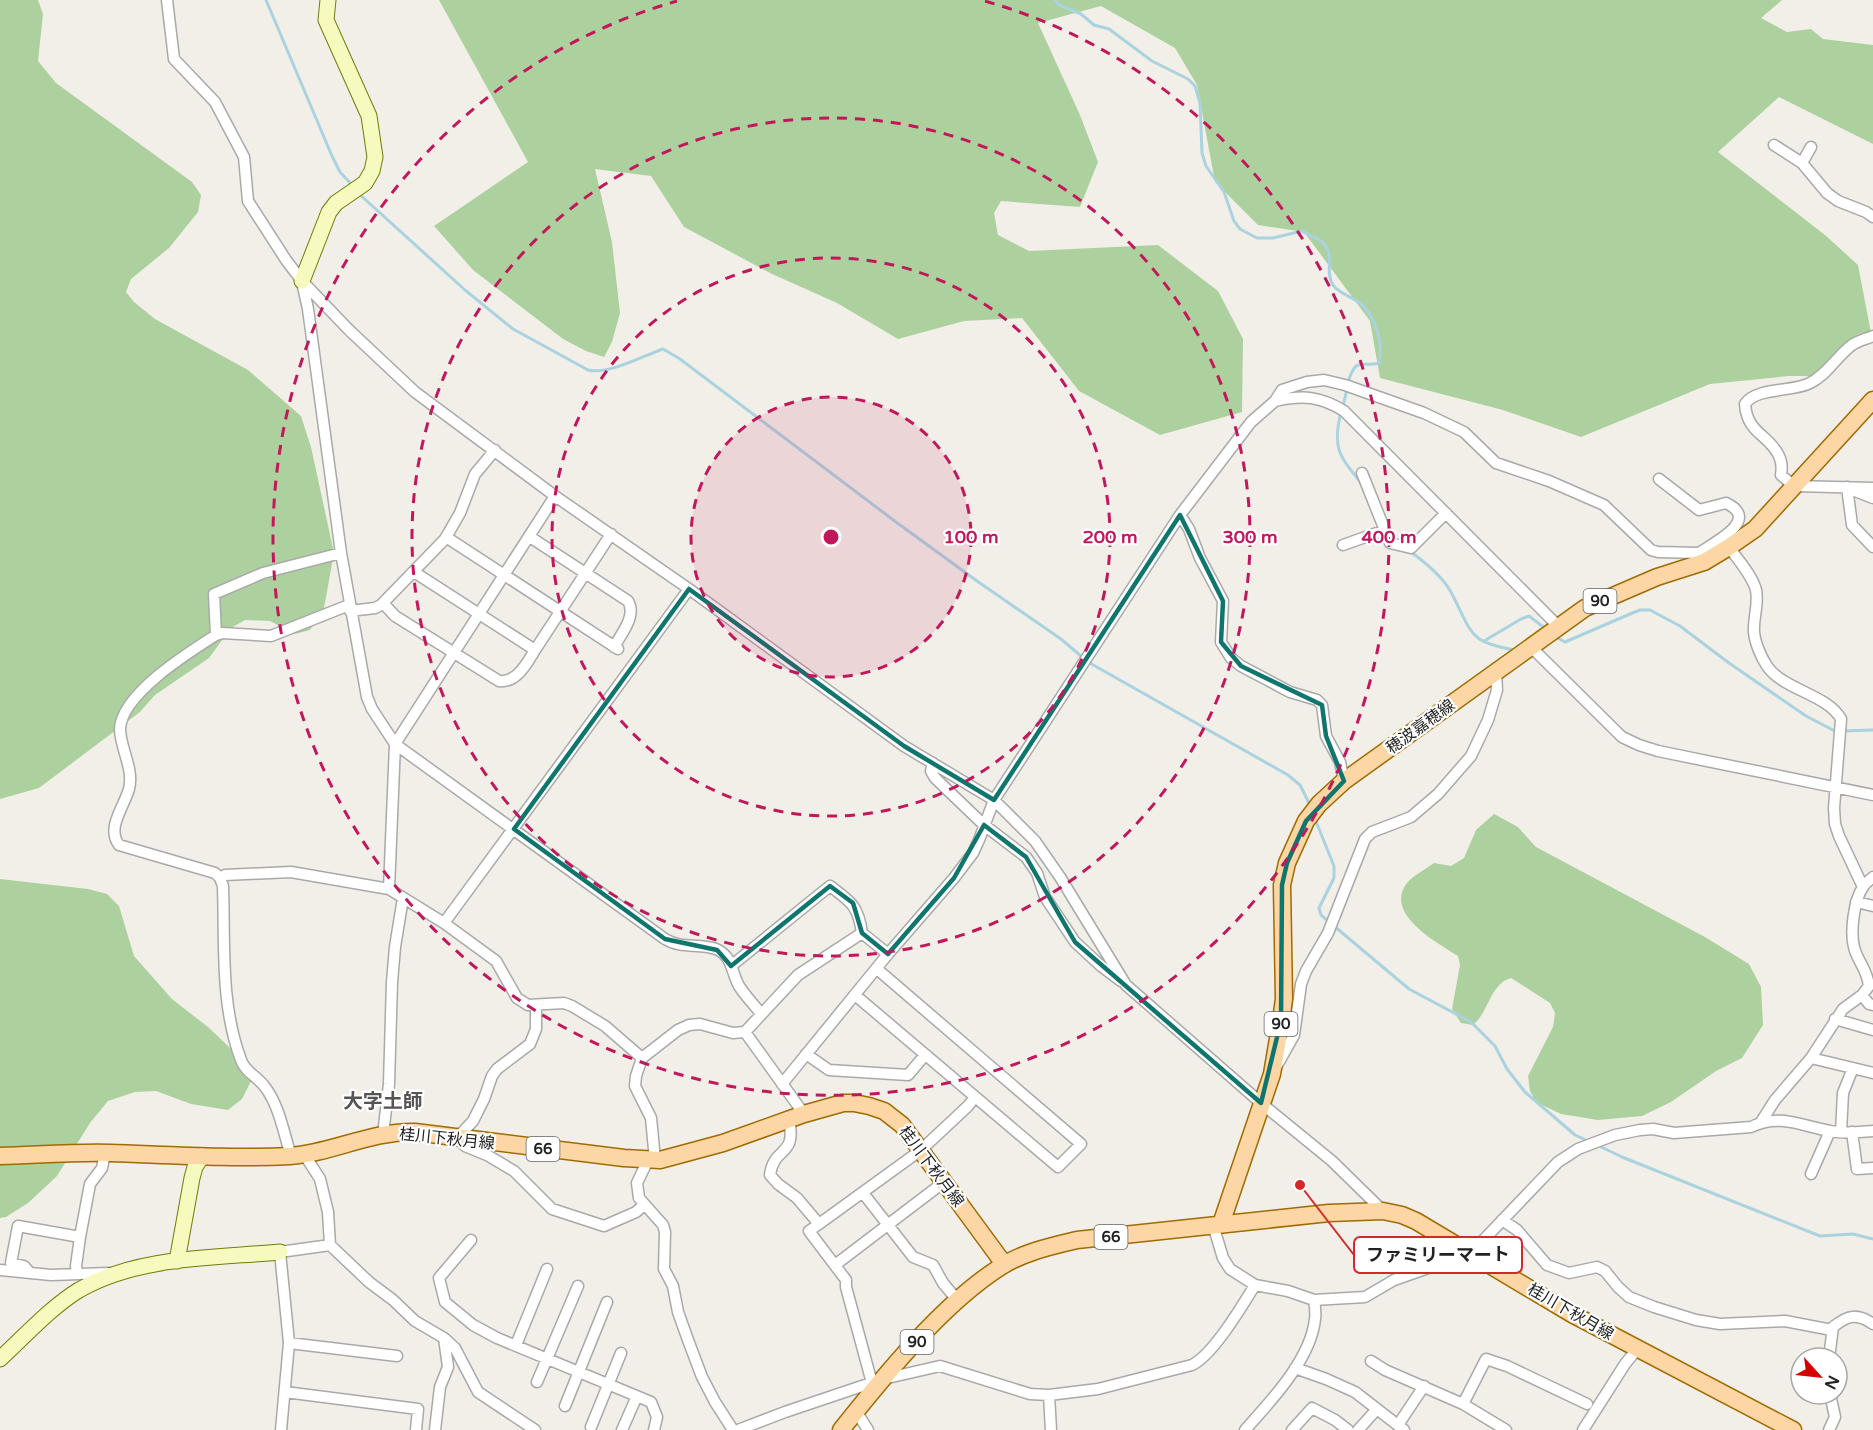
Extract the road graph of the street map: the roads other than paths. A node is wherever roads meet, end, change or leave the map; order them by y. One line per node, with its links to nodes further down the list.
1 (167, 0): 7 (street)
2 (328, 0): 7 (street)
3 (1774, 145): 5 (street)
4 (1811, 147): 5 (street)
5 (1802, 163): 6 (street)
6 (1873, 218)
7 (302, 281): 11 (street); 28 (street)
8 (1873, 336): 14 (street)
9 (1873, 400): 14 (main road, 穂波嘉穂線 / 90)
10 (1275, 401): 19 (street); 20 (street); 29 (street)
11 (495, 450): 17 (street); 23 (street)
12 (1362, 473): 21 (street)
13 (1659, 479): 29 (street)
14 (1794, 486): 15 (street); 26 (main road, 穂波嘉穂線 / 90)
15 (1847, 487): 16 (street); 18 (street); 27 (street)
16 (1873, 488)
17 (555, 496): 22 (street); 24 (street)
18 (1873, 498)
19 (1446, 513): 21 (street); 38 (street)
20 (1180, 515): 46 (street); 49 (street)
21 (1385, 530): 25 (street)
22 (610, 534): 31 (street); 33 (street)
23 (447, 537): 30 (street); 32 (street)
24 (530, 537): 31 (street); 32 (street)
25 (1343, 545)
26 (1729, 547): 29 (main road, 穂波嘉穂線 / 90); 47 (street)
27 (1873, 547)
28 (341, 553): 35 (street); 39 (street)
29 (1701, 557): 38 (main road, 穂波嘉穂線 / 90)
30 (414, 572): 34 (street); 37 (street)
31 (585, 573): 36 (street); 36 (street)
32 (505, 576): 36 (street); 37 (street)
33 (688, 589): 45 (street); 51 (street)
34 (383, 603): 35 (street); 42 (street)
35 (349, 608): 39 (street); 44 (street)
36 (560, 612): 41 (street)
37 (479, 615): 41 (street); 42 (street)
38 (1559, 627): 40 (main road, 穂波嘉穂線 / 90)
39 (216, 635): 53 (street)
40 (1531, 647): 43 (main road, 穂波嘉穂線 / 90); 47 (street)
41 (535, 650): 42 (street)
42 (455, 652): 44 (street)
43 (1496, 672): 46 (main road, 穂波嘉穂線 / 90); 79 (street)
44 (395, 744): 51 (street); 55 (street)
45 (933, 763): 49 (street); 50 (street)
46 (1344, 781): 79 (main road, 穂波嘉穂線 / 90)
47 (1836, 788): 48 (street); 54 (street)
48 (1873, 795)
49 (994, 800): 50 (street); 64 (street)
50 (984, 825): 61 (street); 64 (street)
51 (514, 829): 59 (street); 62 (street)
52 (1873, 877): 54 (street)
53 (220, 878): 55 (street); 92 (street)
54 (1863, 887): 57 (street)
55 (389, 889): 56 (street)
56 (403, 898): 59 (street); 88 (street)
57 (1856, 902): 58 (street); 65 (street)
58 (1873, 906)
59 (444, 924): 68 (street)
60 (862, 933): 61 (street); 62 (street); 69 (street)
61 (888, 954): 63 (street)
62 (732, 966): 69 (street)
63 (877, 969): 66 (street); 81 (street)
64 (1126, 985): 82 (street)
65 (1868, 988): 67 (street); 70 (street)
66 (855, 995): 73 (street); 74 (street)
67 (1873, 1005)
68 (536, 1006): 75 (street); 89 (street)
69 (761, 1014): 72 (street)
70 (1835, 1019): 71 (street); 76 (street)
71 (1873, 1030)
72 (745, 1032): 75 (street); 80 (street)
73 (806, 1054): 74 (street); 80 (street)
74 (925, 1055): 81 (street)
75 (642, 1058): 95 (street)
76 (1810, 1058): 77 (street); 84 (street)
77 (1853, 1068): 78 (street); 86 (street)
78 (1873, 1072)
79 (1272, 1074): 82 (main road, 穂波嘉穂線 / 90)
80 (782, 1083): 83 (street)
81 (975, 1096): 90 (street)
82 (1261, 1103): 101 (street); 104 (main road, 穂波嘉穂線 / 90)
83 (797, 1117): 90 (main road, 桂川下秋月線 / 66); 95 (main road, 桂川下秋月線 / 66); 103 (street)
84 (1761, 1122): 86 (street); 102 (street)
85 (1873, 1131): 87 (street)
86 (1835, 1132): 87 (street); 97 (street)
87 (1852, 1132): 96 (street)
88 (386, 1133): 89 (main road, 桂川下秋月線 / 66); 92 (main road, 桂川下秋月線 / 66)
89 (457, 1138): 95 (main road, 桂川下秋月線 / 66); 100 (street)
90 (921, 1150): 98 (main road, 桂川下秋月線 / 66); 99 (street)
91 (105, 1153): 93 (main road, 桂川下秋月線 / 66); 94 (main road, 桂川下秋月線 / 66); 106 (street)
92 (298, 1155): 94 (main road, 桂川下秋月線 / 66); 108 (street)
93 (0, 1156)
94 (202, 1156): 111 (street)
95 (651, 1160): 100 (street)
96 (1873, 1168)
97 (1811, 1174)
98 (944, 1182): 105 (street); 112 (main road, 桂川下秋月線 / 66)
99 (863, 1193): 103 (street); 105 (street)
100 (644, 1205): 161 (street)
101 (1383, 1211): 104 (main road, 桂川下秋月線 / 66); 110 (main road, 桂川下秋月線 / 66)
102 (1502, 1220): 110 (street); 125 (street)
103 (819, 1224): 113 (street)
104 (1217, 1225): 112 (main road, 桂川下秋月線 / 66); 119 (street)
105 (887, 1226): 113 (street); 122 (street)
106 (80, 1238): 116 (street); 118 (street)
107 (471, 1240): 128 (street)
108 (330, 1245): 109 (street); 126 (street)
109 (280, 1252): 111 (street); 127 (street)
110 (1471, 1253): 121 (street); 130 (main road, 桂川下秋月線 / 66)
111 (177, 1261): 117 (street)
112 (1004, 1264): 122 (main road, 90)
113 (835, 1265): 138 (street)
114 (548, 1269): 128 (street)
115 (0, 1270): 116 (street)
116 (30, 1273): 118 (street)
117 (113, 1273): 118 (street); 133 (street)
118 (77, 1274)
119 (1255, 1285): 121 (street); 143 (street)
120 (578, 1286): 134 (street)
121 (1314, 1300): 136 (street)
122 (958, 1301): 138 (main road, 90)
123 (607, 1302): 137 (street)
124 (1873, 1324): 125 (street)
125 (1832, 1330): 129 (street)
126 (444, 1338): 151 (street); 158 (street)
127 (289, 1343): 132 (street); 142 (street)
128 (516, 1346): 134 (street)
129 (1831, 1346)
130 (1638, 1348): 171 (street); 172 (main road, 桂川下秋月線 / 66)
131 (621, 1353): 140 (street)
132 (397, 1356)
133 (0, 1359)
134 (547, 1359): 137 (street); 139 (street)
135 (1371, 1361): 141 (street)
136 (1295, 1368): 150 (street); 166 (street)
137 (579, 1371): 140 (street); 147 (street)
138 (878, 1381): 143 (street); 152 (main road, 90); 162 (street)
139 (537, 1382)
140 (608, 1383): 144 (street); 153 (street)
141 (1424, 1386): 145 (street); 154 (street)
142 (285, 1392): 149 (street); 155 (street)
143 (1049, 1395): 165 (street)
144 (637, 1396): 159 (street); 160 (street)
145 (1463, 1404): 146 (street); 170 (street)
146 (1587, 1404)
147 (565, 1406)
148 (1834, 1406): 173 (street)
149 (418, 1409): 151 (street); 156 (street)
150 (1377, 1409): 154 (street); 169 (street)
151 (436, 1410): 157 (street)
152 (855, 1412): 163 (main road, 90); 164 (street)
153 (591, 1427)
154 (1401, 1427)
155 (281, 1430)
156 (416, 1430)
157 (435, 1430)
158 (535, 1430)
159 (622, 1430)
160 (654, 1430)
161 (733, 1430)
162 (738, 1430)
163 (841, 1430)
164 (868, 1430)
165 (1051, 1430)
166 (1245, 1430)
167 (1292, 1430): 168 (street)
168 (1348, 1430)
169 (1358, 1430)
170 (1506, 1430)
171 (1583, 1430)
172 (1793, 1430)
173 (1829, 1430)

